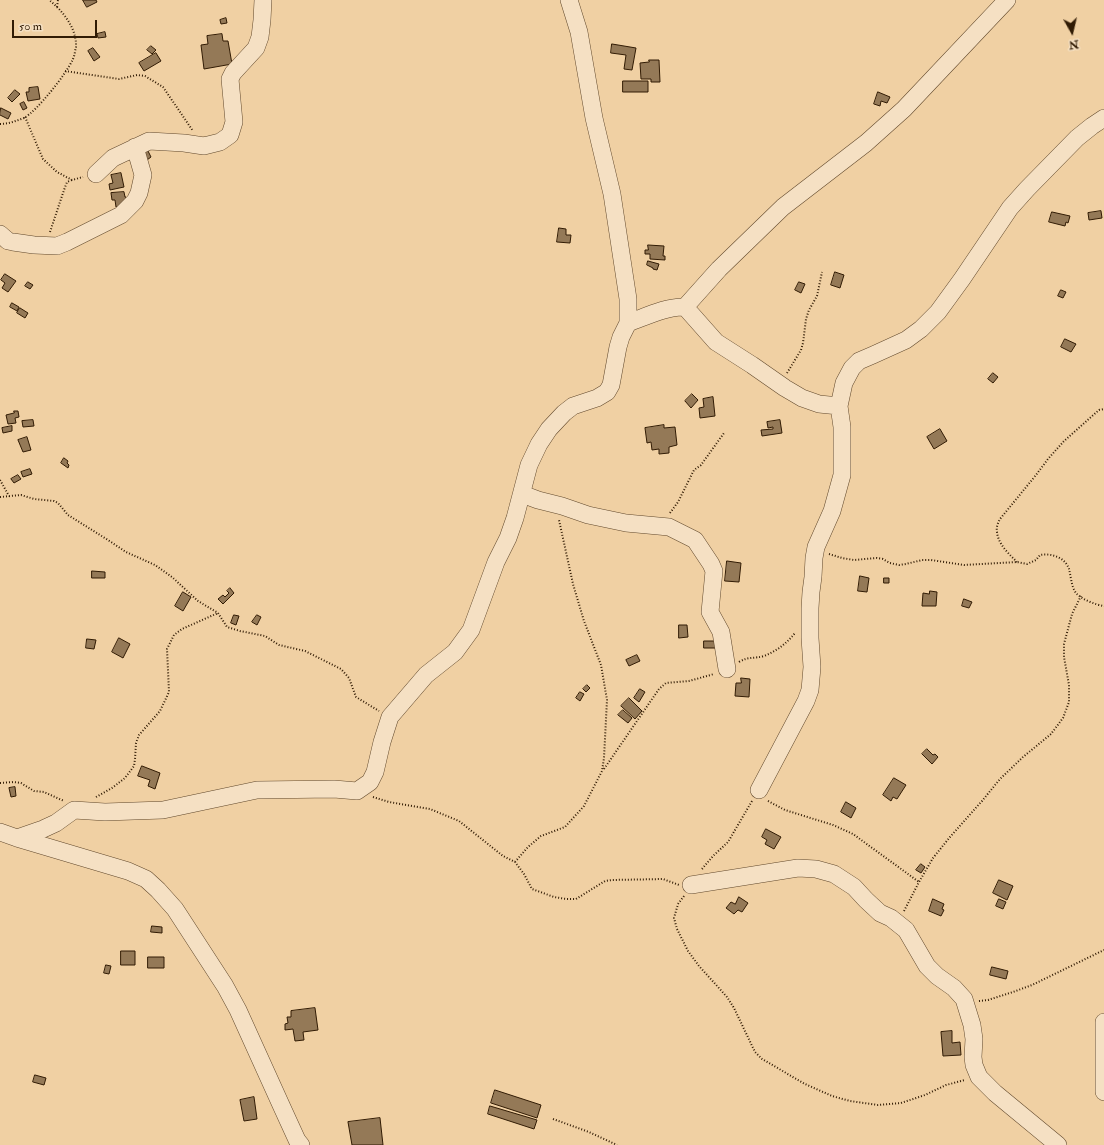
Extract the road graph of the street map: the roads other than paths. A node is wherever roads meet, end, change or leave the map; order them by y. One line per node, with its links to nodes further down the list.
1 (263, 0): 5 (street)
2 (569, 0): 9 (street)
3 (1007, 0): 8 (street)
4 (1104, 118): 10 (street)
5 (135, 147): 6 (street); 7 (street)
6 (96, 174)
7 (0, 234)
8 (685, 307): 9 (street); 10 (street)
9 (628, 323): 11 (street)
10 (840, 406): 13 (street)
11 (522, 494): 12 (street); 15 (street)
12 (727, 668)
13 (759, 790)
14 (0, 832): 15 (street)
15 (17, 838): 19 (street)
16 (690, 887): 20 (street)
17 (1104, 1022): 18 (street)
18 (1104, 1092)
19 (301, 1145)
20 (1058, 1145)

